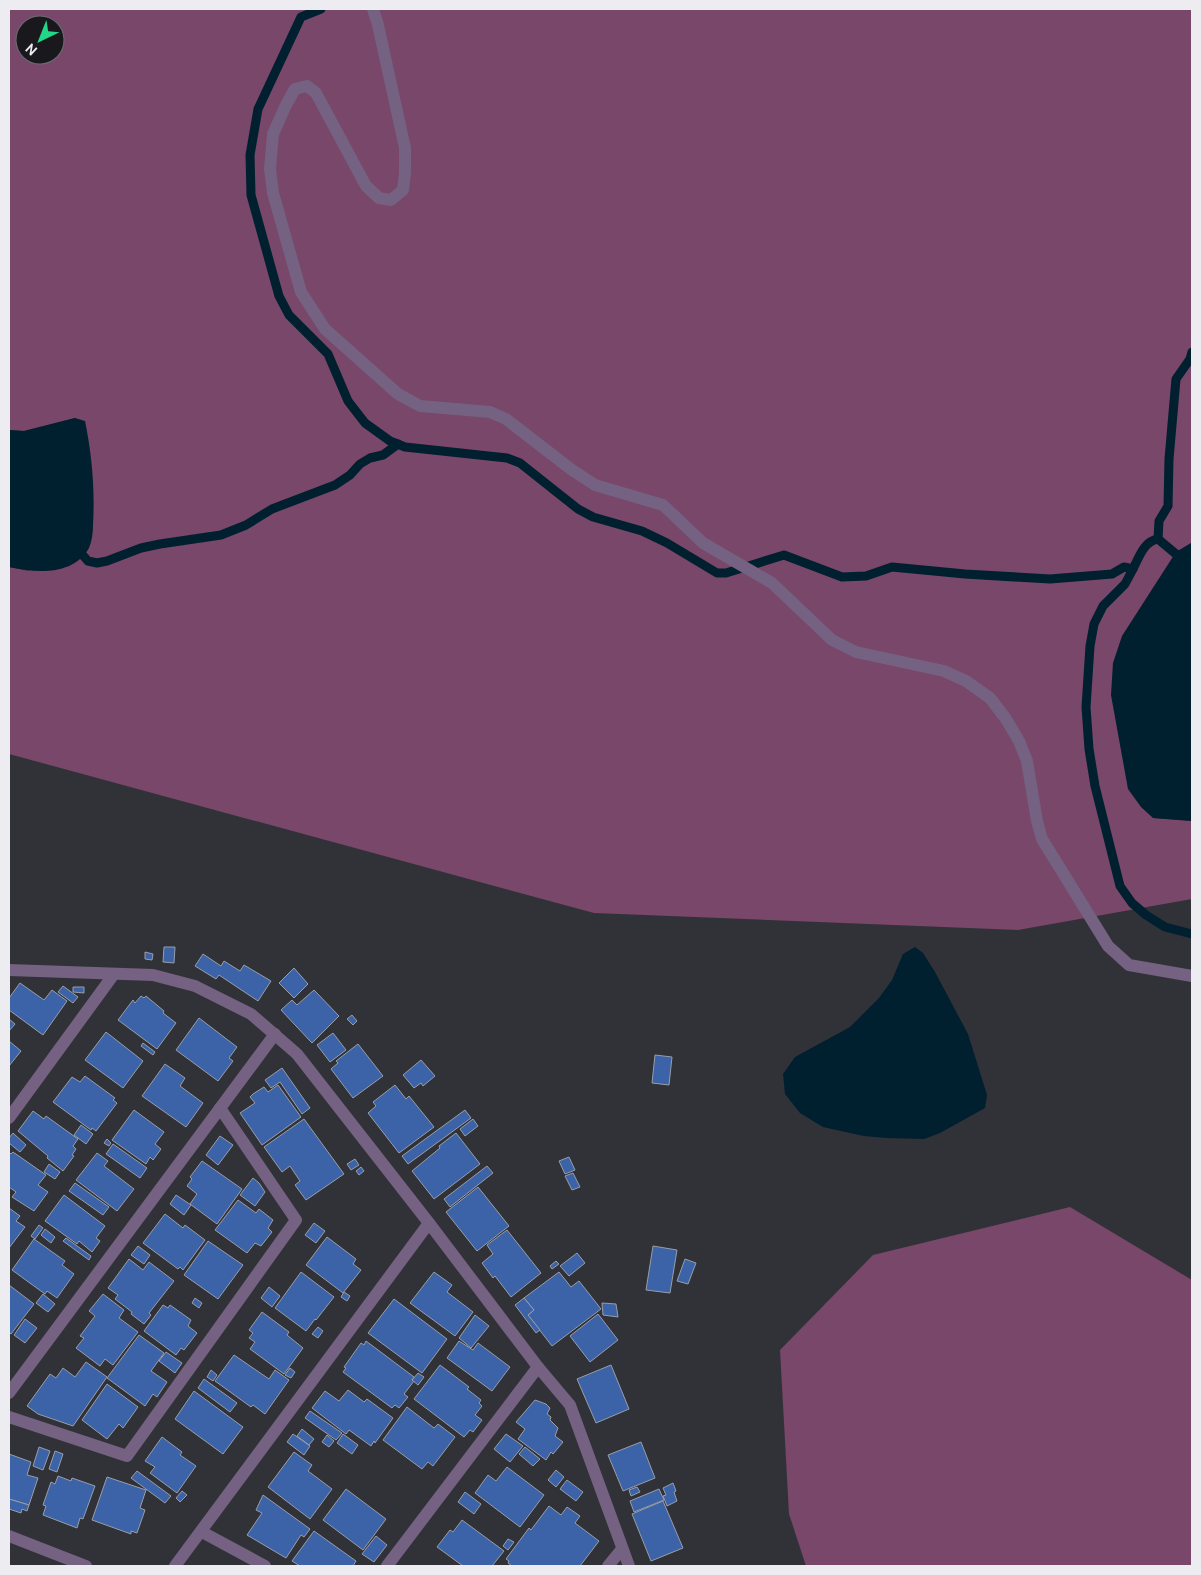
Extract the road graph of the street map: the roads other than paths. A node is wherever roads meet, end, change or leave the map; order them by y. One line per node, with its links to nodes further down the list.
1 (373, 9): 4 (street)
2 (9, 970): 3 (street)
3 (114, 974): 5 (street); 7 (street)
4 (1192, 976)
5 (274, 1034): 6 (street); 8 (street)
6 (220, 1108): 10 (street); 11 (street)
7 (9, 1118)
8 (429, 1223): 9 (street); 12 (street)
9 (538, 1367): 14 (street); 18 (street)
10 (9, 1393)
11 (9, 1417)
12 (202, 1532): 16 (street); 17 (street)
13 (9, 1536): 15 (street)
14 (622, 1549): 19 (street); 20 (street)
15 (86, 1566)
16 (175, 1566)
17 (265, 1566)
18 (387, 1566)
19 (608, 1566)
20 (629, 1566)

